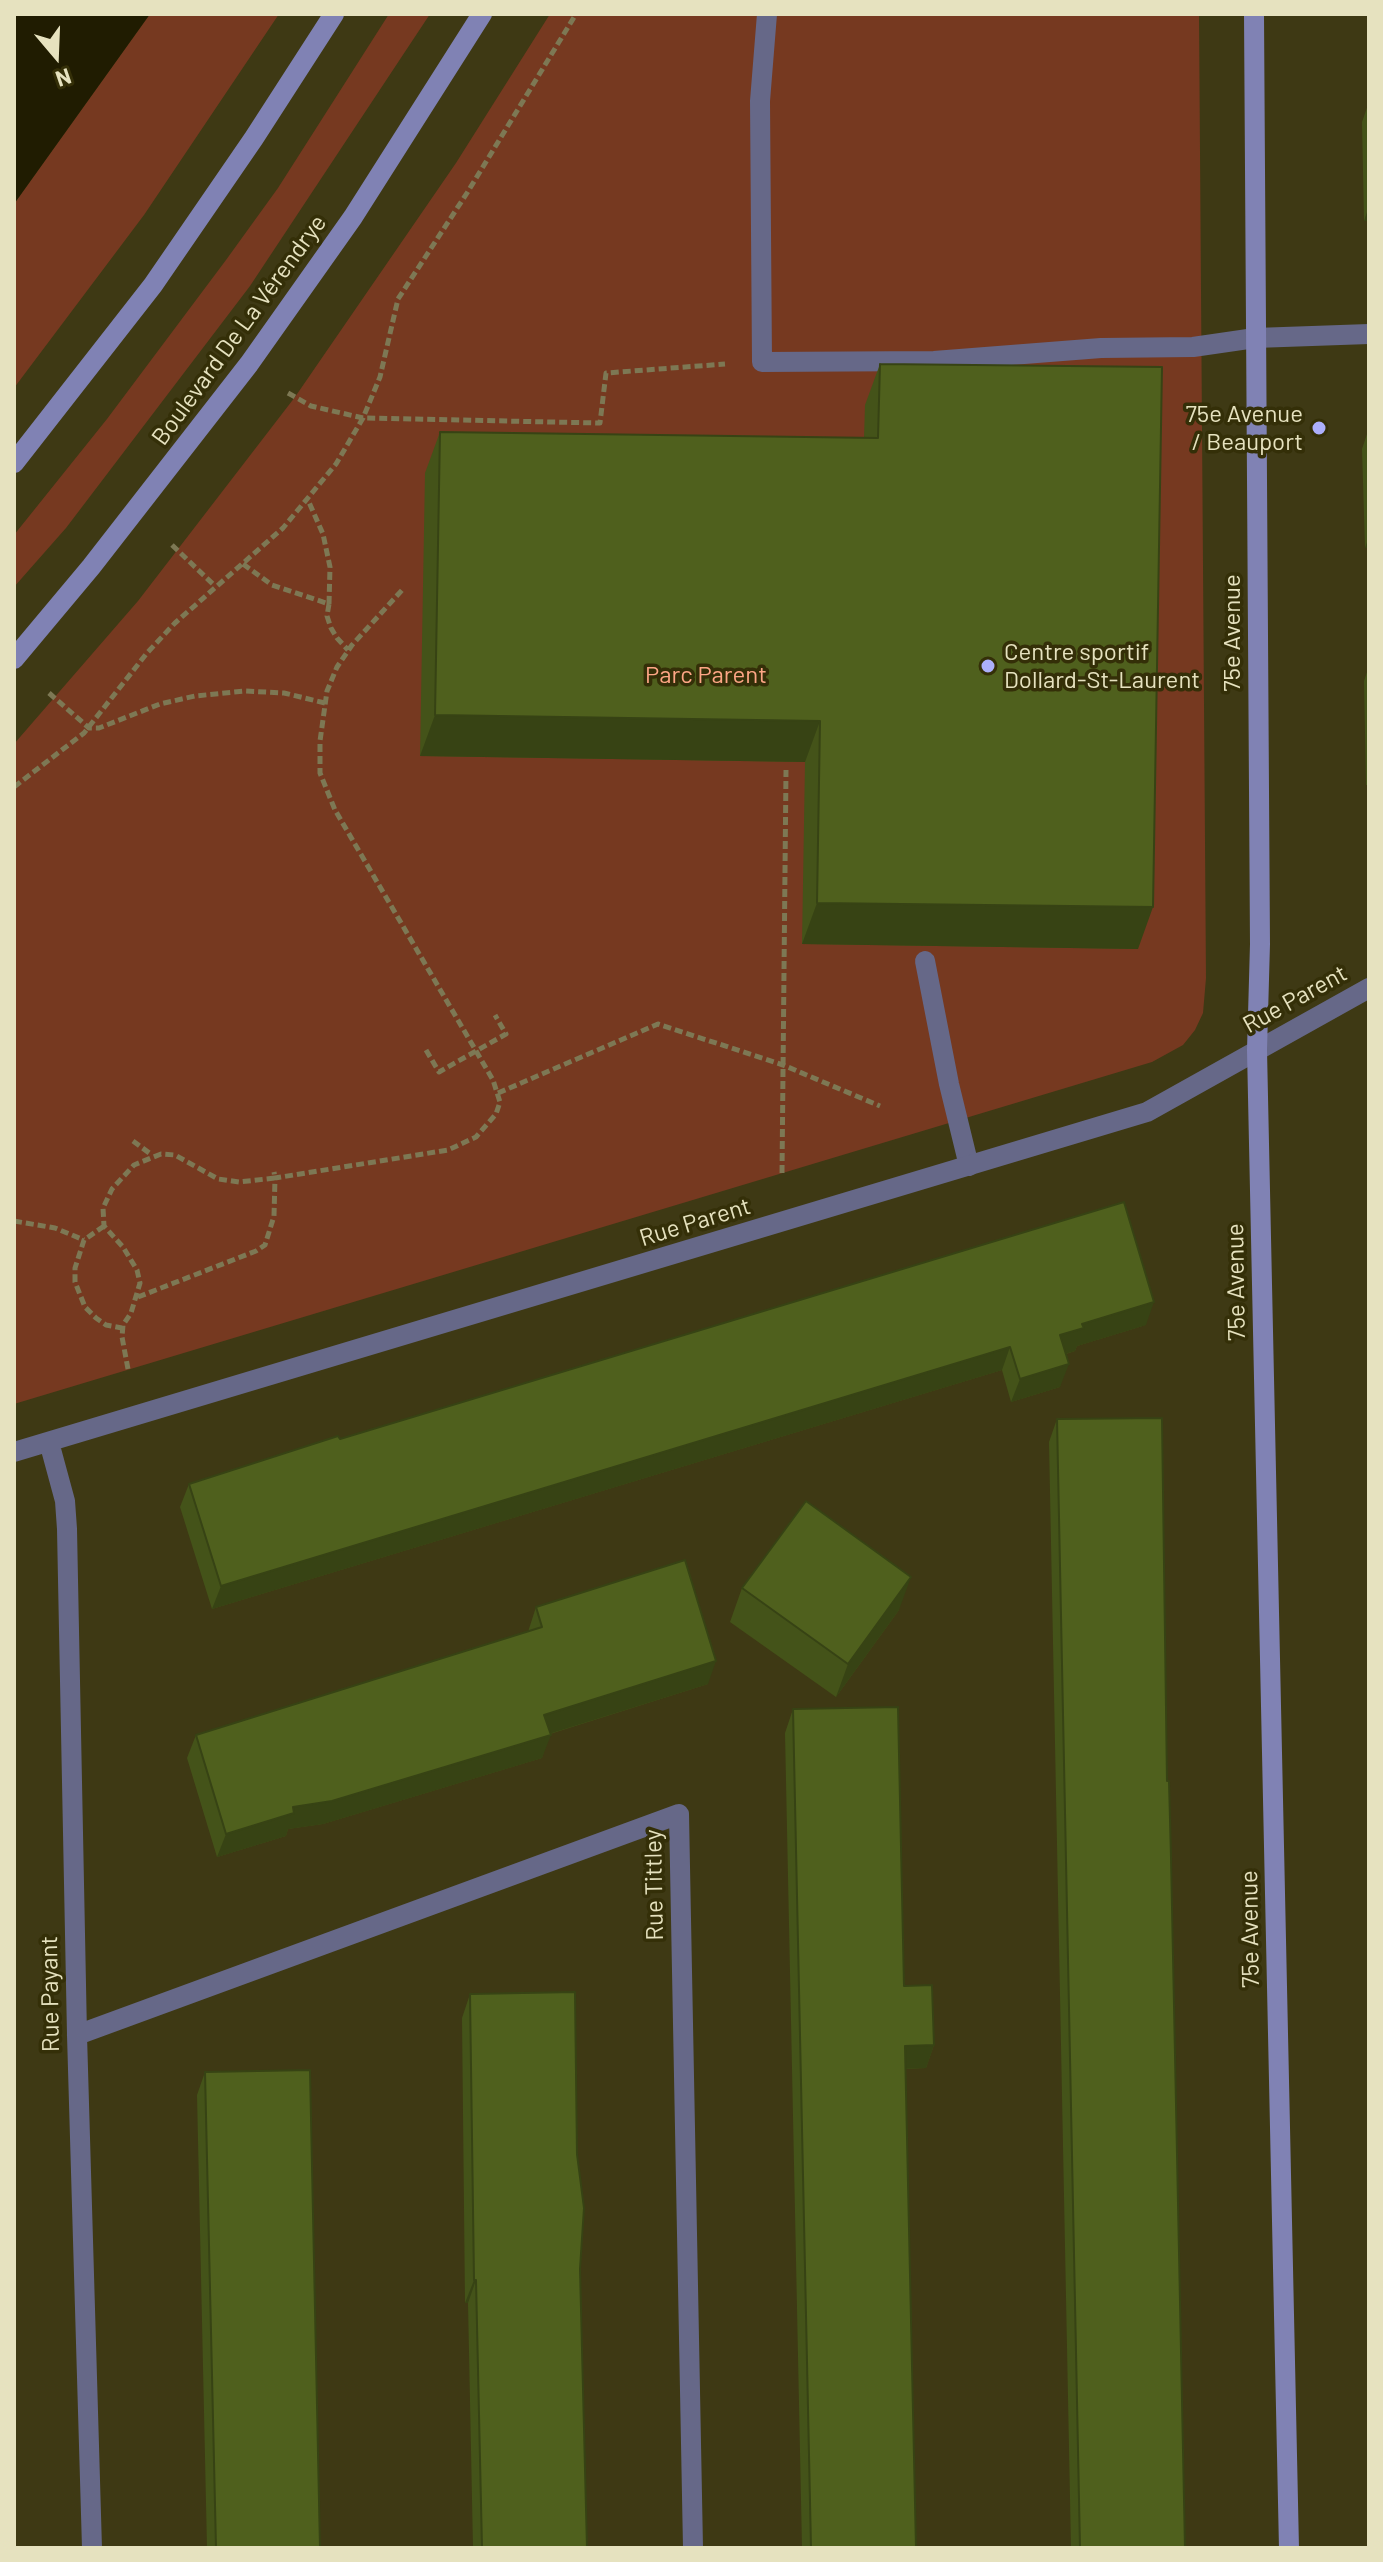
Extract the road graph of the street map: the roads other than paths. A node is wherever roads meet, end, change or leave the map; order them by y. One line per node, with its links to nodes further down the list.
1 (334, 14): 7 (street)
2 (482, 14): 8 (street, Boulevard De La Vérendrye)
3 (767, 14): 6 (street)
4 (1254, 14): 6 (street, 75e Avenue)
5 (1369, 334): 6 (street)
6 (1255, 338): 11 (street, 75e Avenue)
7 (14, 463)
8 (14, 659)
9 (925, 961): 12 (street)
10 (1369, 988): 11 (street, Rue Parent)
11 (1257, 1050): 12 (street, Rue Parent); 18 (street, 75e Avenue)
12 (969, 1166): 13 (street, Rue Parent)
13 (49, 1442): 14 (street, Rue Parent); 15 (street, Rue Payant)
14 (14, 1452)
15 (77, 2035): 16 (street, Rue Payant); 17 (street, Rue Tittley)
16 (92, 2548)
17 (693, 2548)
18 (1289, 2548)

